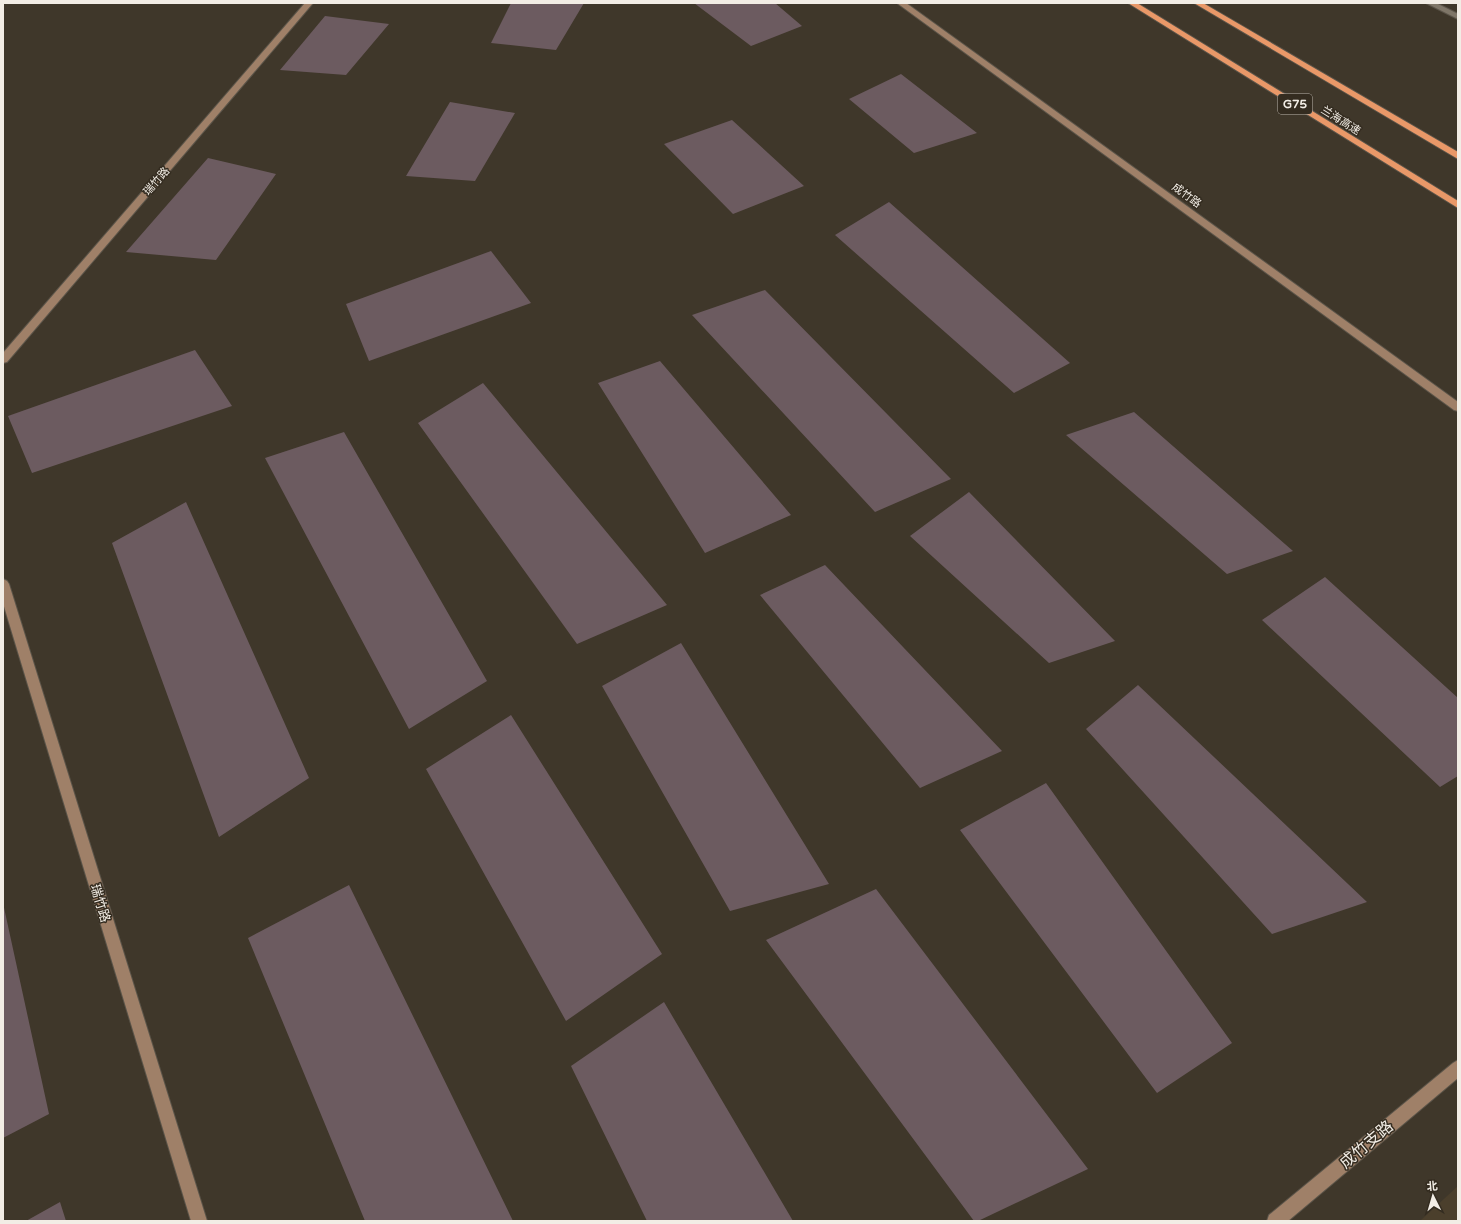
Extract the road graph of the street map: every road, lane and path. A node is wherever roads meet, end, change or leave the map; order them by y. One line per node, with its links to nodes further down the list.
1 (309, 3): 9 (street, 瑞竹路)
2 (901, 3): 10 (street, 成竹路)
3 (1132, 3): 8 (highway, 兰海高速 / G75)
4 (1198, 3): 7 (highway)
5 (1430, 3): 6 (street)
6 (1458, 17)
7 (1458, 156)
8 (1458, 205)
9 (3, 360)
10 (1458, 406)
11 (3, 584): 13 (street, 瑞竹路)
12 (1458, 1068): 14 (street, 成竹支路)
13 (199, 1221)
14 (1275, 1221)

